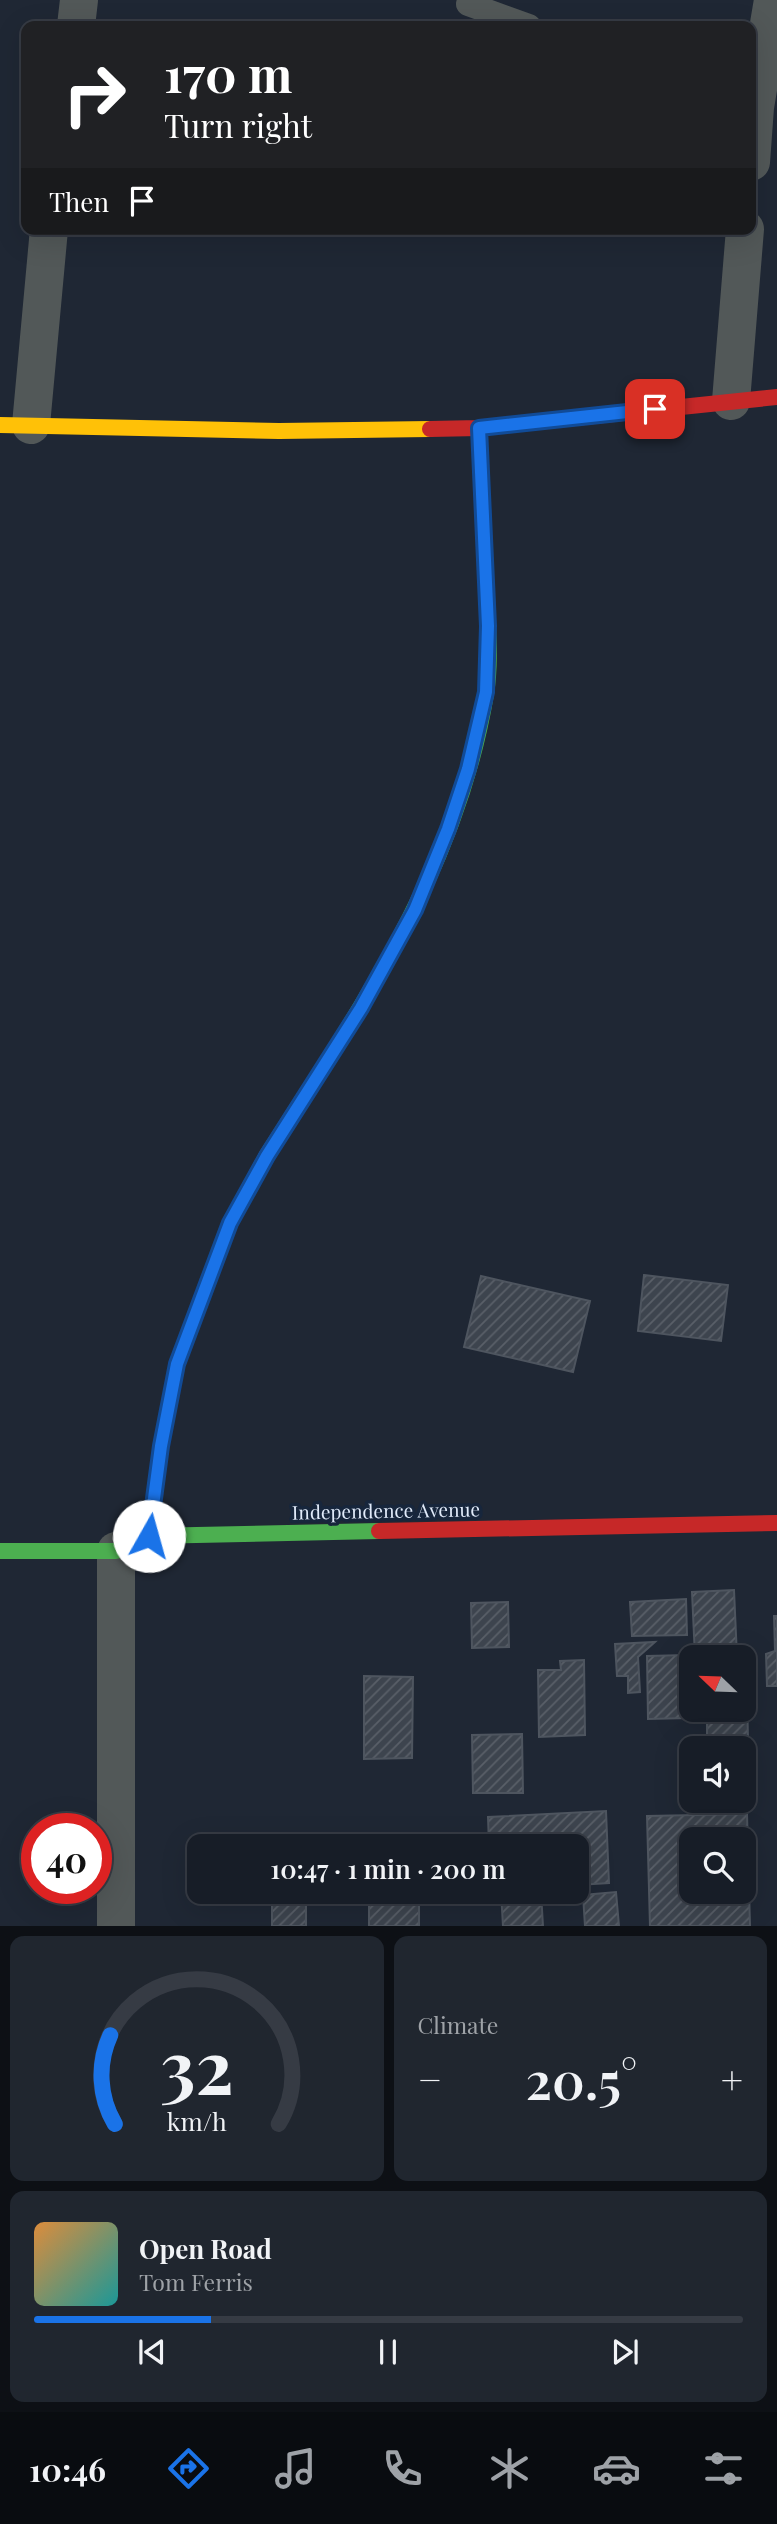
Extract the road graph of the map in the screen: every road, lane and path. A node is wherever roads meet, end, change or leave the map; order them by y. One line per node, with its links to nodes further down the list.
1 (79, 0): 4 (street)
2 (773, 0): 6 (street)
3 (468, 4): 5 (lane)
4 (77, 21)
5 (515, 21)
6 (756, 90)
7 (48, 235): 11 (street)
8 (745, 235): 10 (street)
9 (777, 397): 10 (street)
10 (731, 401): 12 (street)
11 (16, 425): 12 (street)
12 (479, 428): 14 (street)
13 (777, 1523): 14 (street, Independence Avenue)
14 (133, 1544): 15 (street, Independence Avenue); 16 (street)
15 (0, 1551)
16 (116, 1926)

